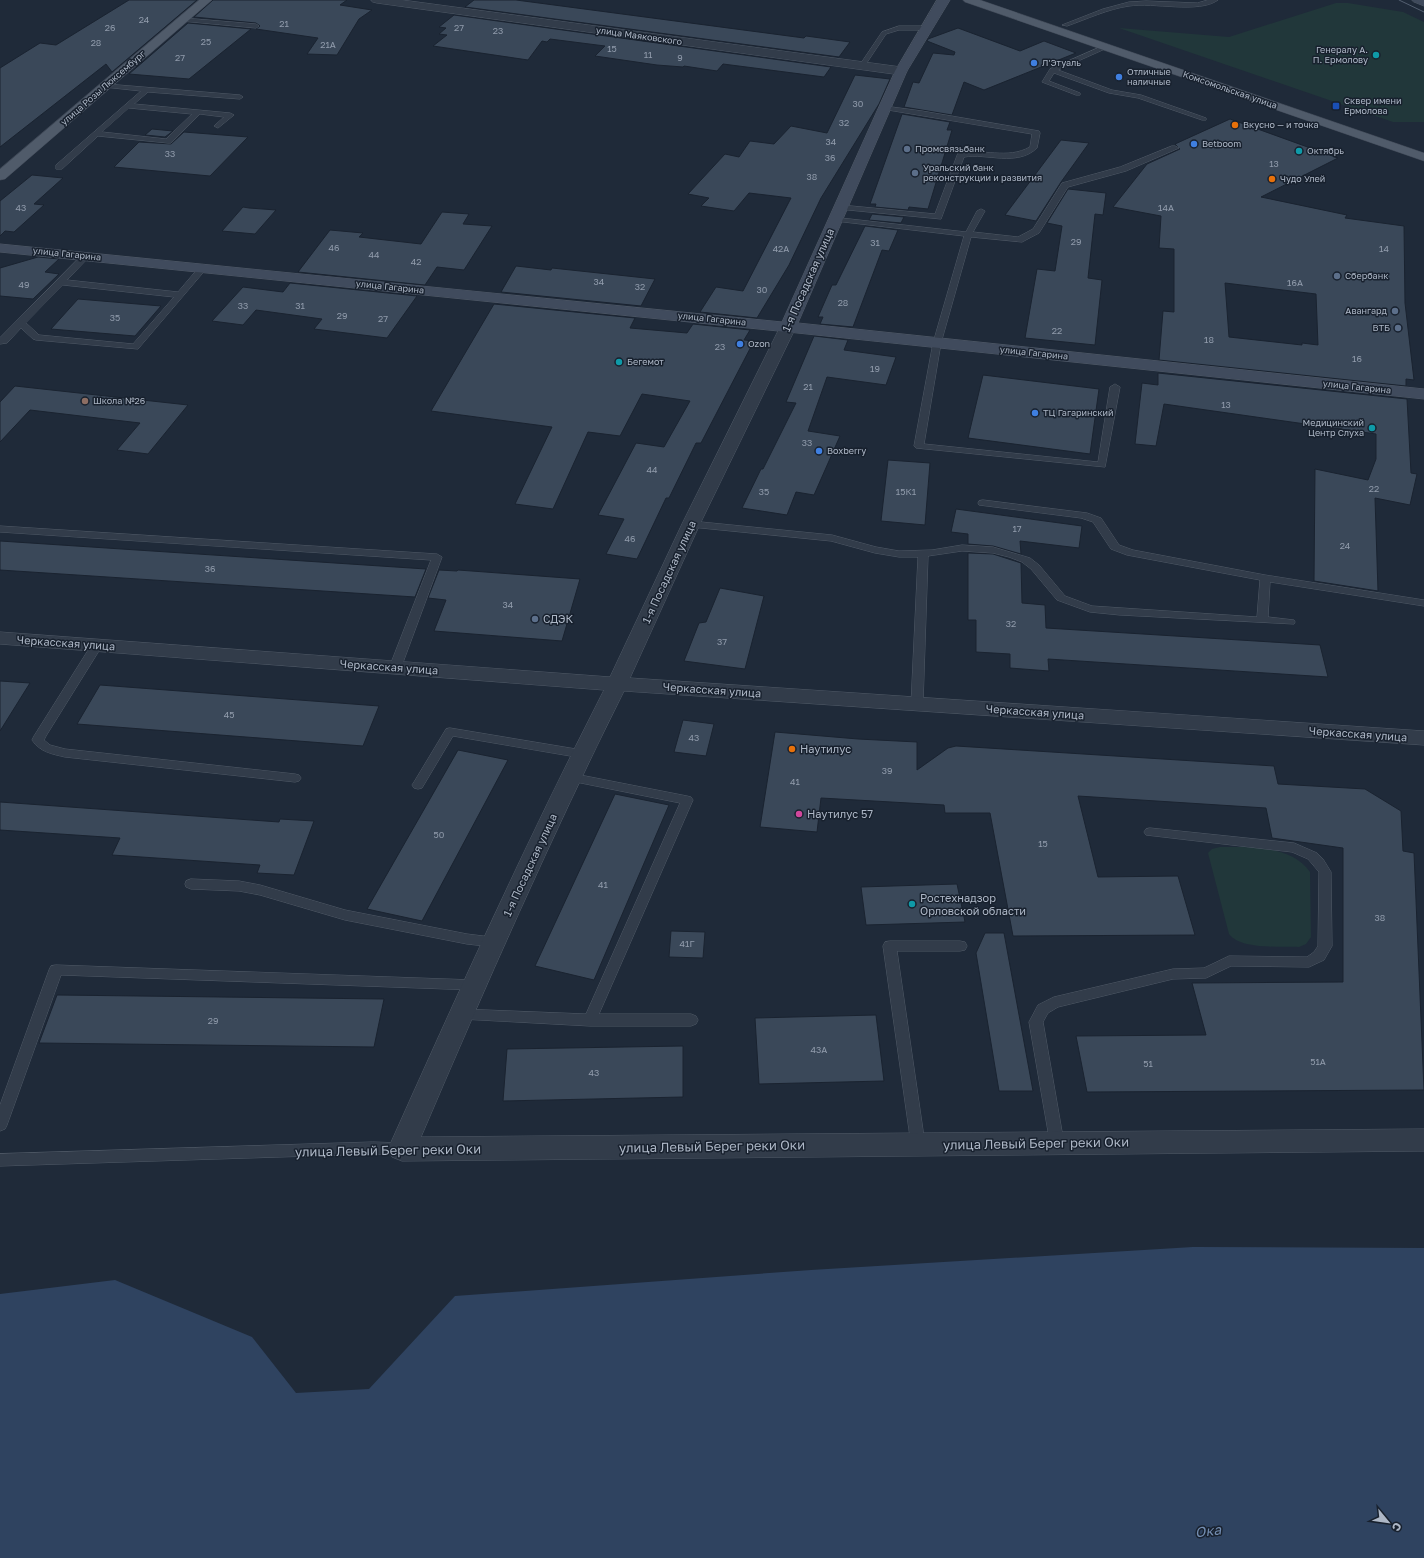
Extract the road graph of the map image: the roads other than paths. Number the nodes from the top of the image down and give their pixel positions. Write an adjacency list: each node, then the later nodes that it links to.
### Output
1 (206, 0): 9 (main road, улица Розы Люксембург)
2 (377, 0): 14 (street, улица Маяковского)
3 (944, 0): 12 (street, 1-я Посадская улица)
4 (969, 0): 13 (main road, Комсомольская улица)
5 (993, 0): 10 (main road, Комсомольская улица)
6 (1215, 0): 10 (lane)
7 (1418, 0): 8 (street)
8 (1424, 3)
9 (183, 20): 11 (lane); 17 (main road, улица Розы Люксембург)
10 (1065, 25): 27 (main road, Комсомольская улица)
11 (256, 26)
12 (925, 28): 14 (lane); 16 (street, 1-я Посадская улица)
13 (1105, 47): 15 (lane); 29 (main road, Комсомольская улица)
14 (862, 66): 16 (street, улица Маяковского)
15 (1052, 70): 19 (lane); 24 (lane)
16 (901, 71): 22 (street, 1-я Посадская улица)
17 (106, 86): 18 (lane); 31 (main road, улица Розы Люксембург)
18 (147, 89): 20 (lane); 21 (lane)
19 (1078, 94)
20 (240, 97)
21 (128, 106): 23 (lane); 26 (lane)
22 (884, 108): 33 (street, 1-я Посадская улица); 33 (lane)
23 (198, 112): 25 (lane); 26 (lane)
24 (1204, 119)
25 (218, 126)
26 (96, 134): 30 (lane)
27 (1424, 147)
28 (1175, 148): 34 (lane)
29 (1424, 157)
30 (59, 167)
31 (0, 176)
32 (981, 211): 34 (lane)
33 (838, 213): 34 (lane); 41 (street, 1-я Посадская улица)
34 (968, 235): 43 (lane)
35 (0, 248): 36 (street, улица Гагарина)
36 (86, 256): 37 (street, улица Гагарина); 38 (lane)
37 (203, 268): 39 (lane); 41 (street, улица Гагарина)
38 (61, 282): 39 (lane); 40 (lane)
39 (179, 295): 40 (lane)
40 (21, 323): 42 (lane)
41 (788, 327): 43 (street, улица Гагарина); 47 (street, 1-я Посадская улица)
42 (0, 341)
43 (937, 342): 44 (lane); 45 (street, улица Гагарина)
44 (1115, 388)
45 (1424, 394)
46 (983, 503): 50 (lane)
47 (691, 524): 49 (lane); 57 (street, 1-я Посадская улица)
48 (0, 529): 56 (lane)
49 (923, 554): 52 (lane); 58 (lane)
50 (1265, 578): 51 (lane); 52 (lane)
51 (1424, 603)
52 (1262, 620): 53 (lane)
53 (1290, 622)
54 (0, 638): 55 (street, Черкасская улица)
55 (96, 646): 56 (street, Черкасская улица); 62 (lane)
56 (395, 668): 57 (street, Черкасская улица)
57 (617, 684): 58 (street, Черкасская улица); 60 (street, 1-я Посадская улица)
58 (917, 704): 59 (street, Черкасская улица)
59 (1424, 738)
60 (582, 754): 61 (street, 1-я Посадская улица); 63 (lane)
61 (570, 777): 66 (street, 1-я Посадская улица); 70 (lane)
62 (295, 778)
63 (418, 785)
64 (1150, 832): 74 (lane)
65 (190, 884): 66 (lane)
66 (494, 942): 68 (street, 1-я Посадская улица)
67 (960, 946): 75 (lane)
68 (474, 985): 69 (street, 1-я Посадская улица); 72 (lane)
69 (461, 1014): 70 (lane); 76 (street, 1-я Посадская улица)
70 (590, 1020): 71 (lane)
71 (691, 1020)
72 (0, 1125)
73 (1424, 1140): 74 (street, улица Левый Берег реки Оки)
74 (1057, 1143): 75 (street, улица Левый Берег реки Оки)
75 (918, 1144): 76 (street, улица Левый Берег реки Оки)
76 (402, 1149): 77 (lane, улица Левый Берег реки Оки)
77 (0, 1160)

